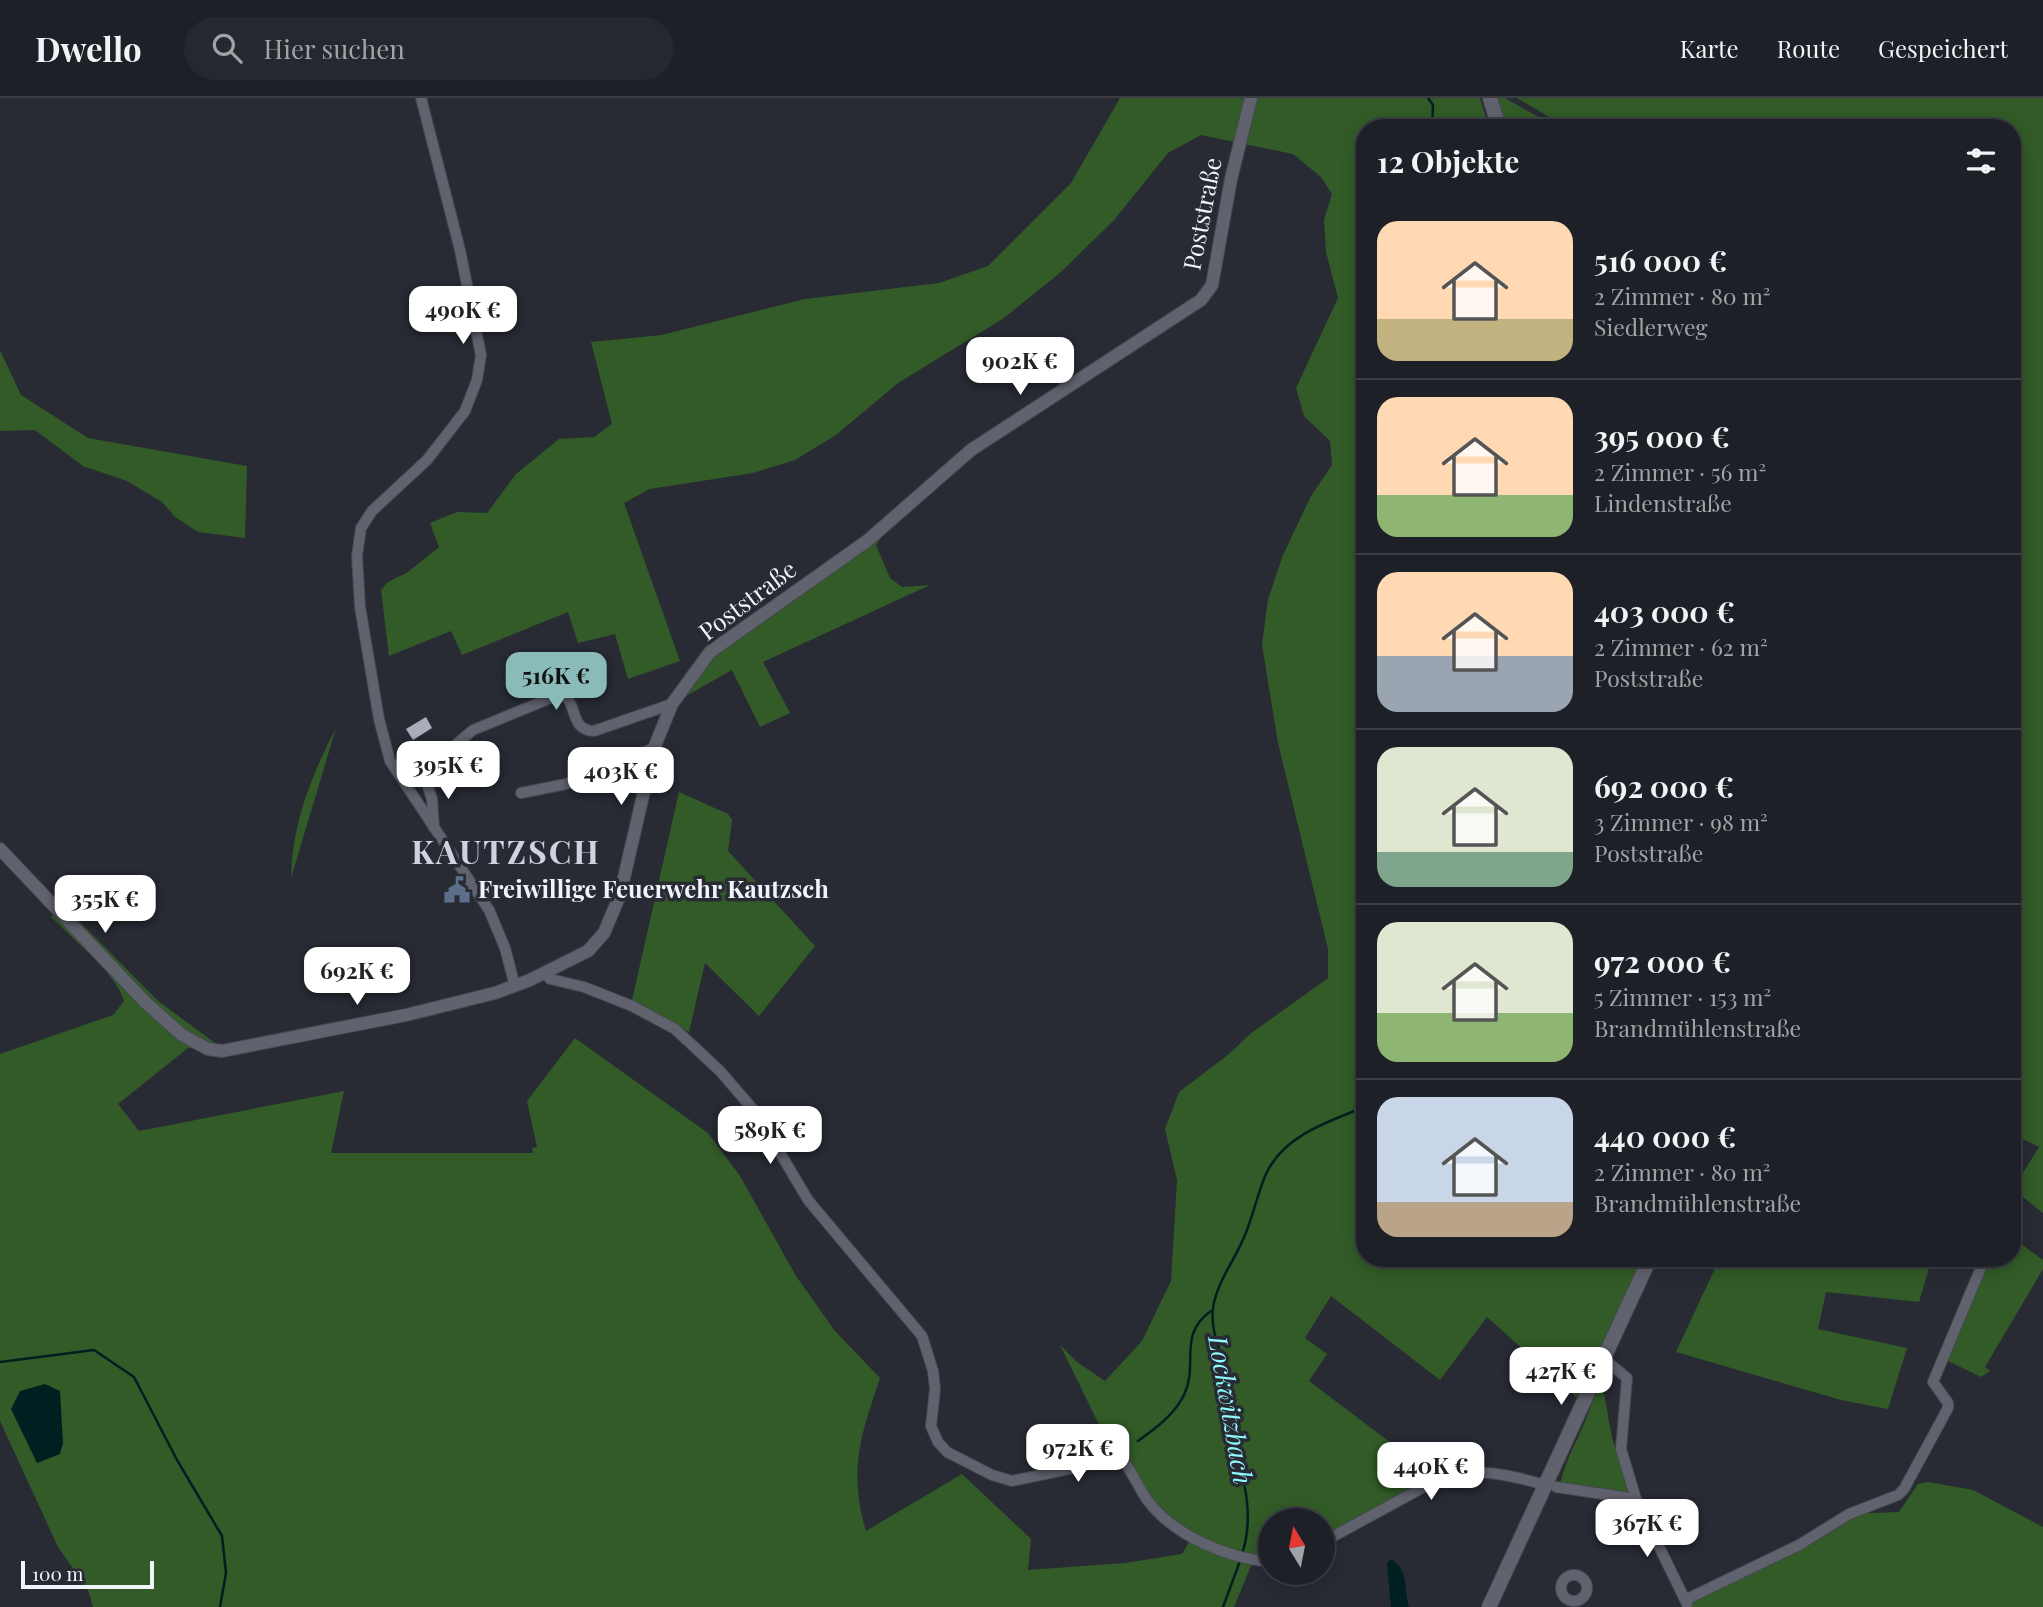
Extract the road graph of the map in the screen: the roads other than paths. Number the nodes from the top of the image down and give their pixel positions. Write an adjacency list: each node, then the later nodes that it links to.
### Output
1 (421, 98): 8 (street)
2 (1251, 98): 5 (street, Poststraße)
3 (1490, 98): 4 (main road)
4 (1496, 119)
5 (672, 704): 6 (street, Poststraße); 8 (street)
6 (654, 748): 7 (street); 10 (street, Poststraße)
7 (521, 793)
8 (435, 831): 11 (street)
9 (0, 849): 11 (street, Poststraße)
10 (545, 972): 11 (street, Poststraße); 18 (street)
11 (515, 986)
12 (1646, 1267): 14 (main road)
13 (1981, 1267): 19 (street)
14 (1604, 1359): 15 (main road); 16 (street)
15 (1550, 1486): 16 (street); 17 (street); 20 (main road)
16 (1636, 1499): 19 (street)
17 (1335, 1536)
18 (1258, 1561)
19 (1686, 1604)
20 (1489, 1607)

